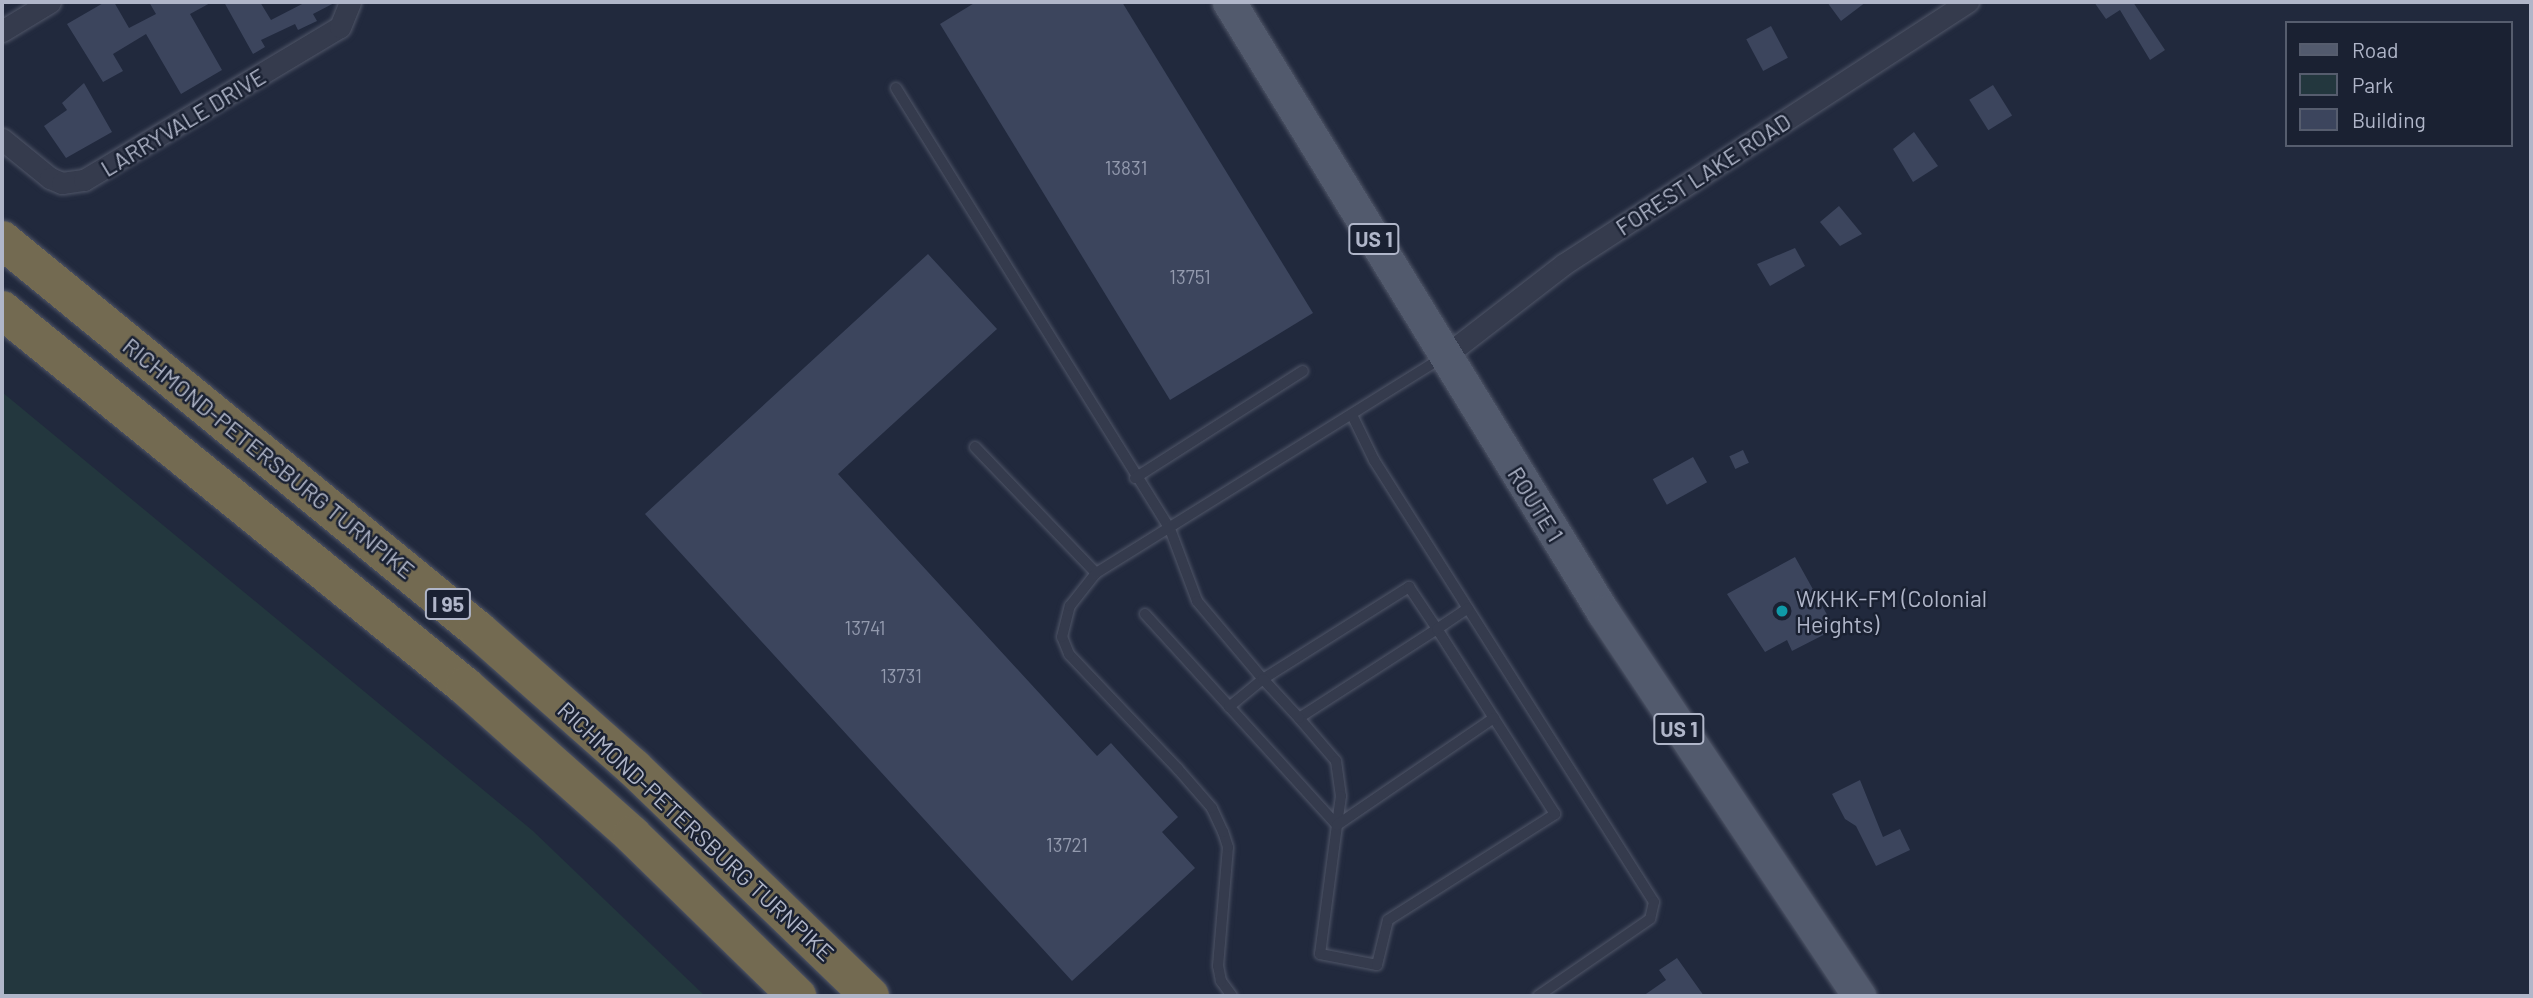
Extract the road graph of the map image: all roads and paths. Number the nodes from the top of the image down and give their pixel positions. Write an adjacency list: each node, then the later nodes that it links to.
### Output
1 (50, 2): 5 (street)
2 (350, 2): 7 (street, LARRYVALE DRIVE)
3 (1230, 2): 10 (main road, ROUTE 1 / US 1)
4 (1968, 2): 10 (street, FOREST LAKE ROAD)
5 (2, 31)
6 (896, 88): 14 (lane)
7 (2, 139)
8 (2, 240): 26 (highway, RICHMOND-PETERSBURG TURNPIKE / I 95)
9 (2, 310): 25 (highway, RICHMOND-PETERSBURG TURNPIKE / I 95)
10 (1445, 356): 12 (lane); 29 (main road, ROUTE 1 / US 1)
11 (1303, 371): 14 (lane)
12 (1353, 417): 15 (lane); 17 (lane)
13 (975, 447): 16 (lane)
14 (1135, 478): 15 (lane)
15 (1170, 529): 16 (lane); 20 (lane)
16 (1096, 573): 27 (lane)
17 (1468, 608): 19 (lane); 28 (lane)
18 (1145, 614): 21 (lane)
19 (1437, 629): 20 (lane); 22 (lane); 23 (lane)
20 (1263, 679): 21 (lane); 22 (lane)
21 (1229, 707): 24 (lane)
22 (1299, 718): 24 (lane)
23 (1494, 718): 24 (lane); 24 (lane)
24 (1337, 825)
25 (797, 996)
26 (870, 996)
27 (1232, 996)
28 (1538, 996)
29 (1859, 996)

